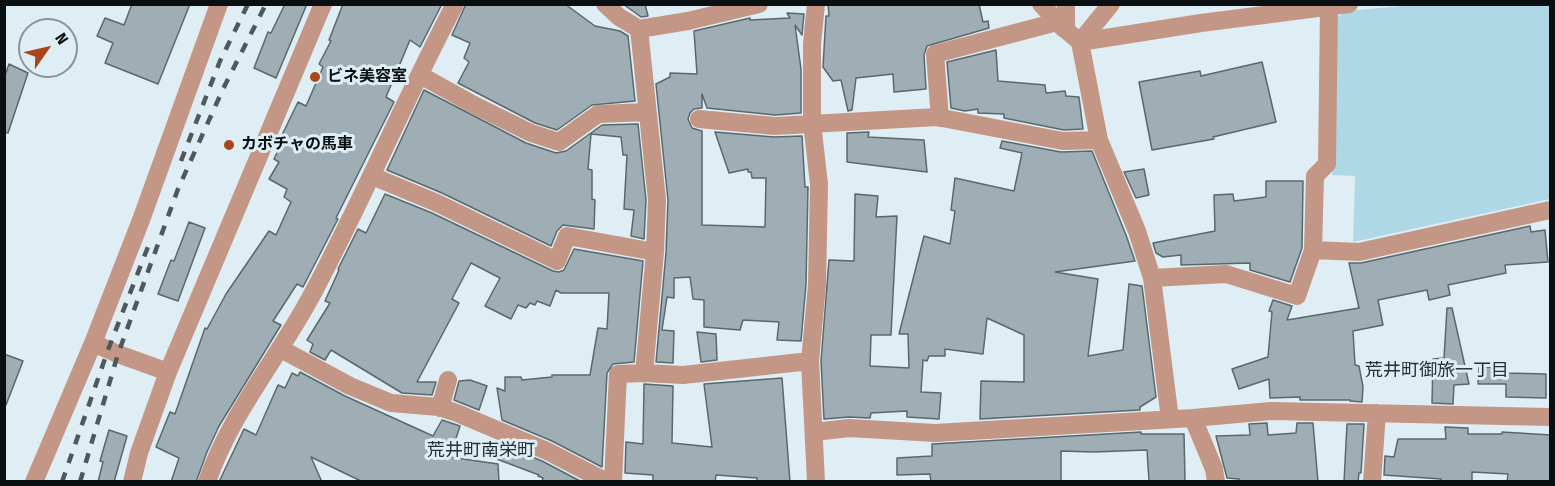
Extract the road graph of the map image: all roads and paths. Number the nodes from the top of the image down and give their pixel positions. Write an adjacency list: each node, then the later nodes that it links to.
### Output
1 (219, 4): 27 (street)
2 (323, 4): 30 (street)
3 (455, 4): 16 (street)
4 (605, 4): 14 (street)
5 (759, 4): 12 (street)
6 (816, 4): 20 (street)
7 (1041, 4): 13 (street)
8 (1066, 4): 13 (street)
9 (1112, 4): 15 (street)
10 (1349, 4): 11 (street)
11 (1329, 7): 15 (street); 24 (street)
12 (687, 13): 14 (street)
13 (1062, 26): 15 (street); 18 (street)
14 (639, 29): 17 (street)
15 (1080, 42): 21 (street)
16 (420, 75): 17 (street); 22 (street)
17 (646, 112): 25 (street)
18 (940, 118): 20 (street); 21 (street)
19 (699, 119): 20 (street)
20 (812, 123): 29 (street)
21 (1099, 140): 26 (street)
22 (372, 176): 25 (street); 28 (street)
23 (1551, 210): 24 (street)
24 (1313, 250): 26 (street)
25 (655, 252): 31 (street)
26 (1152, 278): 37 (street)
27 (93, 343): 30 (street); 39 (street)
28 (281, 349): 33 (street); 41 (street)
29 (810, 361): 31 (street); 38 (street)
30 (168, 372): 40 (street)
31 (644, 373): 43 (street)
32 (448, 380): 33 (street)
33 (440, 408): 42 (street)
34 (1377, 413): 35 (street); 36 (street); 46 (street)
35 (1551, 417)
36 (1193, 418): 37 (street); 45 (street)
37 (1170, 419): 38 (street)
38 (814, 432): 44 (street)
39 (34, 482)
40 (132, 482)
41 (207, 482)
42 (607, 482)
43 (613, 482)
44 (816, 482)
45 (1216, 482)
46 (1372, 482)

